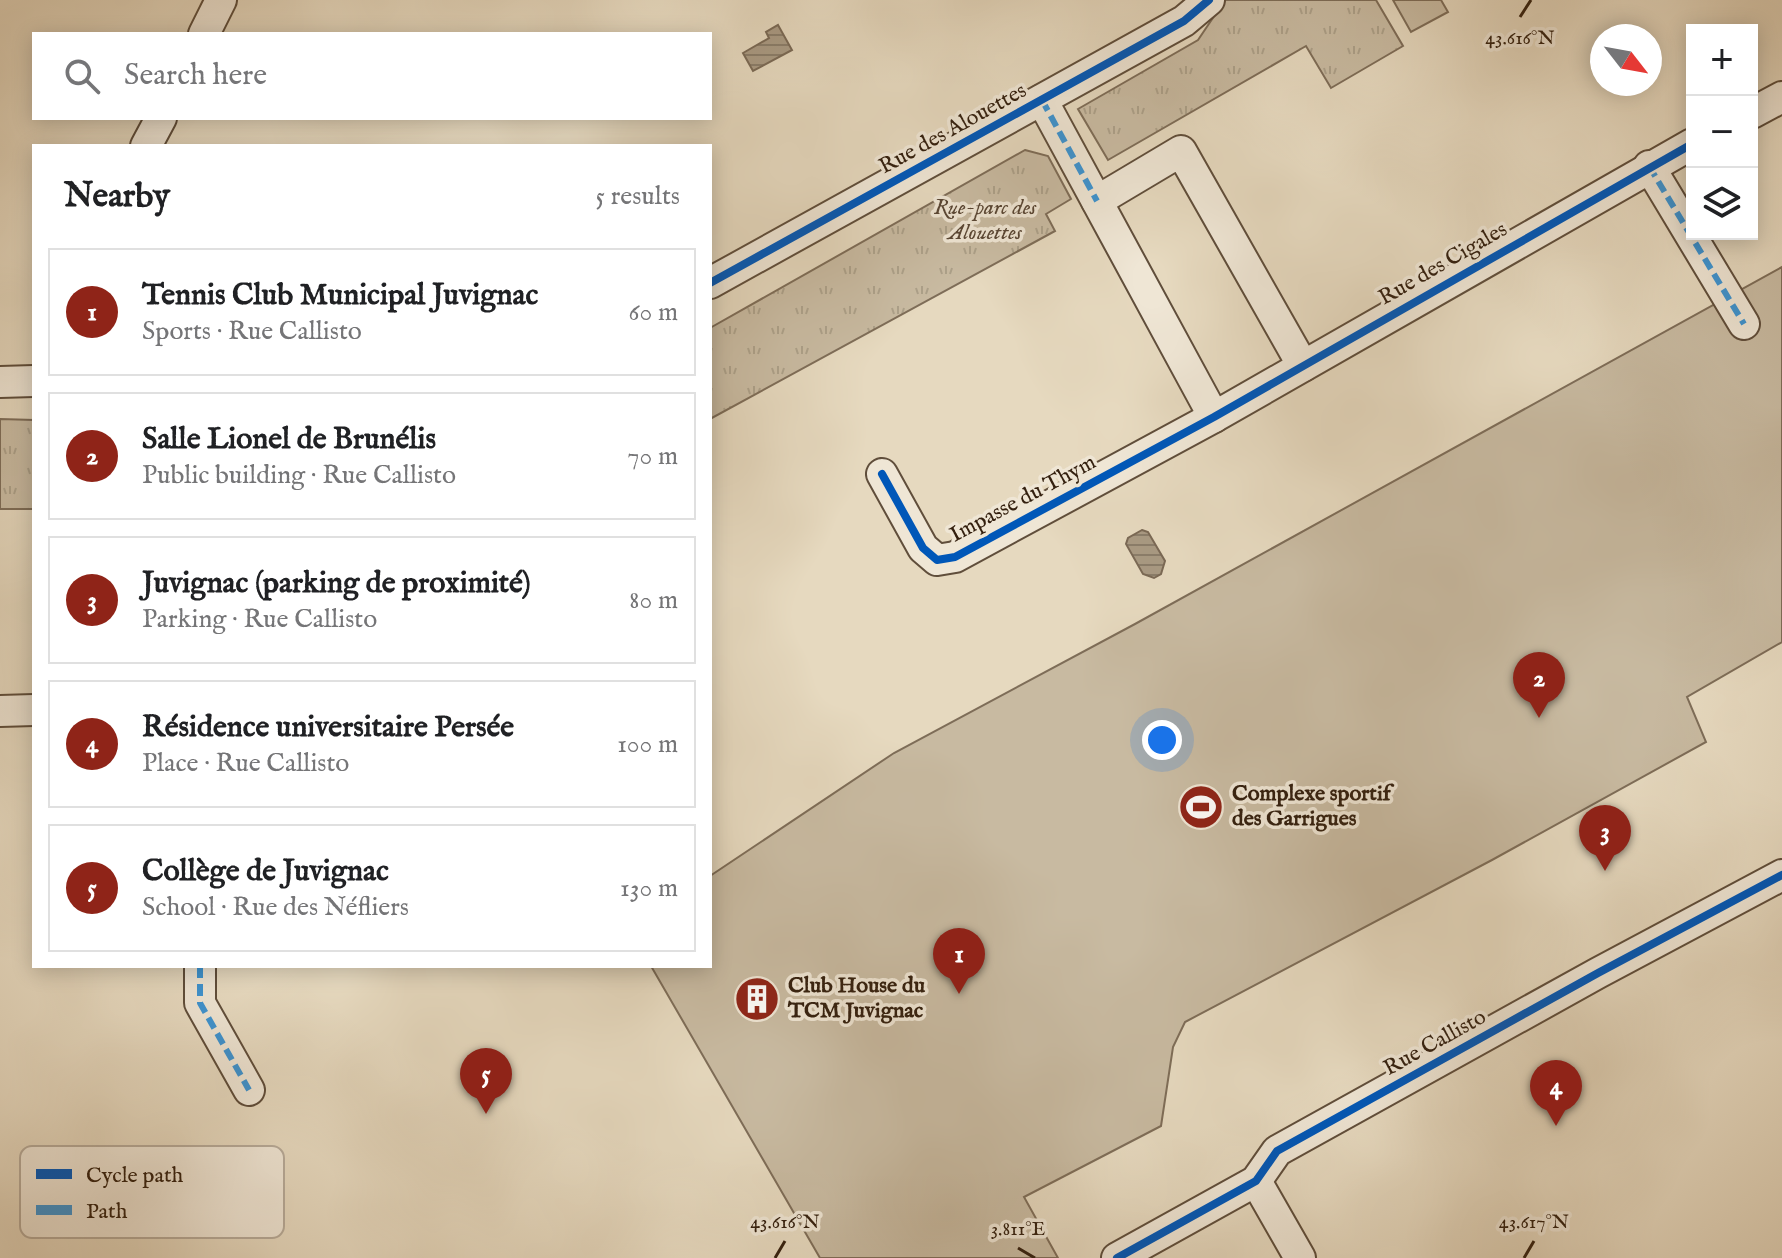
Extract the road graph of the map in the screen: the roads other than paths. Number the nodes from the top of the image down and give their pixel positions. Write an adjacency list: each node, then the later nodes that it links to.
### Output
1 (221, 0): 3 (street)
2 (1209, 0): 5 (street, Rue des Alouettes)
3 (205, 32)
4 (1782, 97): 6 (street)
5 (1042, 100): 11 (street); 12 (street, Rue des Alouettes)
6 (1758, 110)
7 (160, 120): 8 (street)
8 (147, 144)
9 (1686, 147): 10 (street, Rue des Cigales)
10 (1649, 166): 13 (street); 14 (street, Rue des Cigales)
11 (1097, 201): 14 (street); 17 (street)
12 (712, 282)
13 (1744, 324)
14 (1303, 366): 17 (street, Rue des Cigales)
15 (32, 381): 16 (street)
16 (0, 382)
17 (1214, 417): 18 (street, Impasse du Thym)
18 (882, 474)
19 (32, 710): 20 (street)
20 (0, 711)
21 (1782, 875): 24 (street, Rue Callisto)
22 (200, 968): 23 (street)
23 (249, 1090)
24 (1256, 1181): 25 (street, Rue Callisto); 26 (street)
25 (1117, 1258)
26 (1300, 1258)

